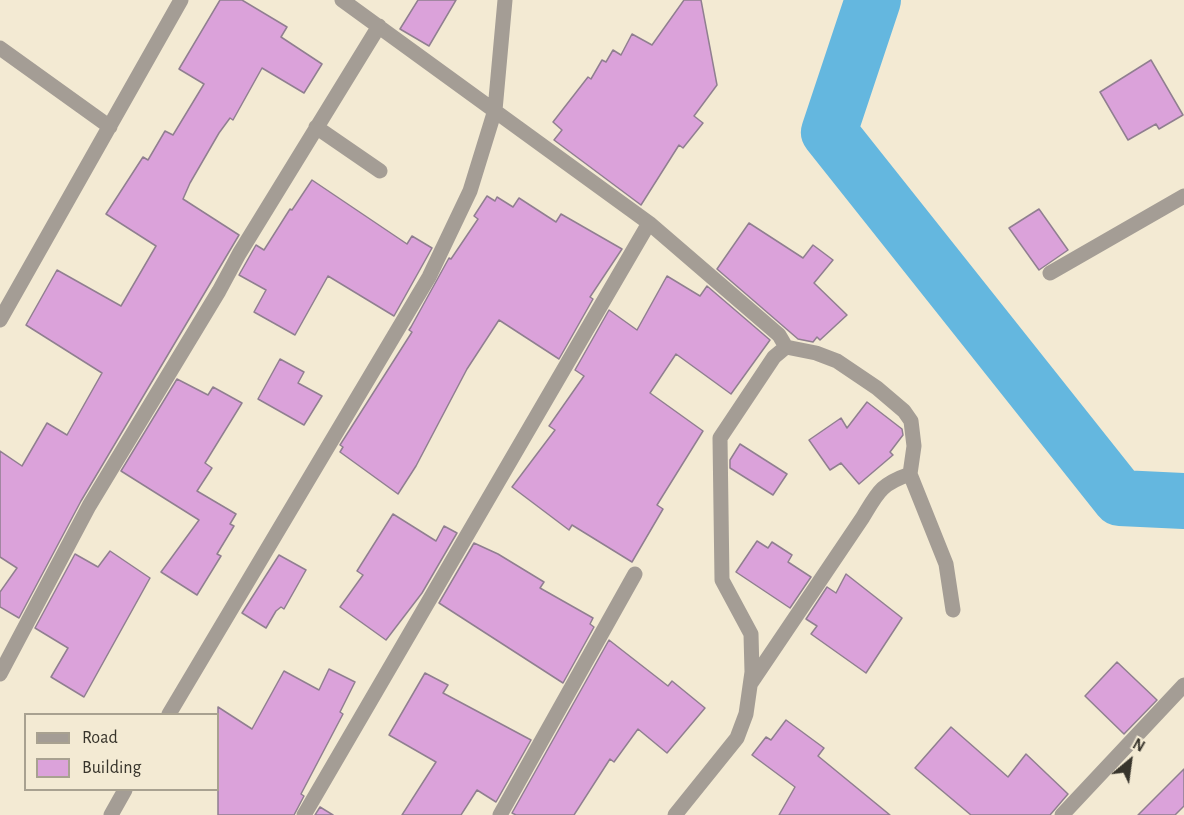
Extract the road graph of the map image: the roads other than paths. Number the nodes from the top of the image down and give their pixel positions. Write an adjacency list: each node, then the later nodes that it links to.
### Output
1 (181, 0): 7 (street)
2 (342, 0): 4 (street)
3 (505, 0): 6 (street)
4 (379, 26): 6 (street); 8 (street)
5 (0, 48): 7 (street)
6 (495, 110): 11 (street); 21 (street)
7 (110, 127): 13 (street)
8 (316, 127): 9 (street); 18 (street)
9 (380, 171)
10 (1184, 196): 12 (street)
11 (650, 223): 14 (street); 24 (street)
12 (1050, 273)
13 (0, 320)
14 (786, 347): 15 (street); 19 (street)
15 (910, 474): 17 (street); 19 (street)
16 (635, 574): 25 (street)
17 (953, 610)
18 (0, 674)
19 (751, 683): 26 (street)
20 (1184, 685): 27 (street)
21 (170, 713)
22 (124, 791): 23 (street)
23 (111, 815)
24 (304, 815)
25 (500, 815)
26 (675, 815)
27 (1062, 815)

